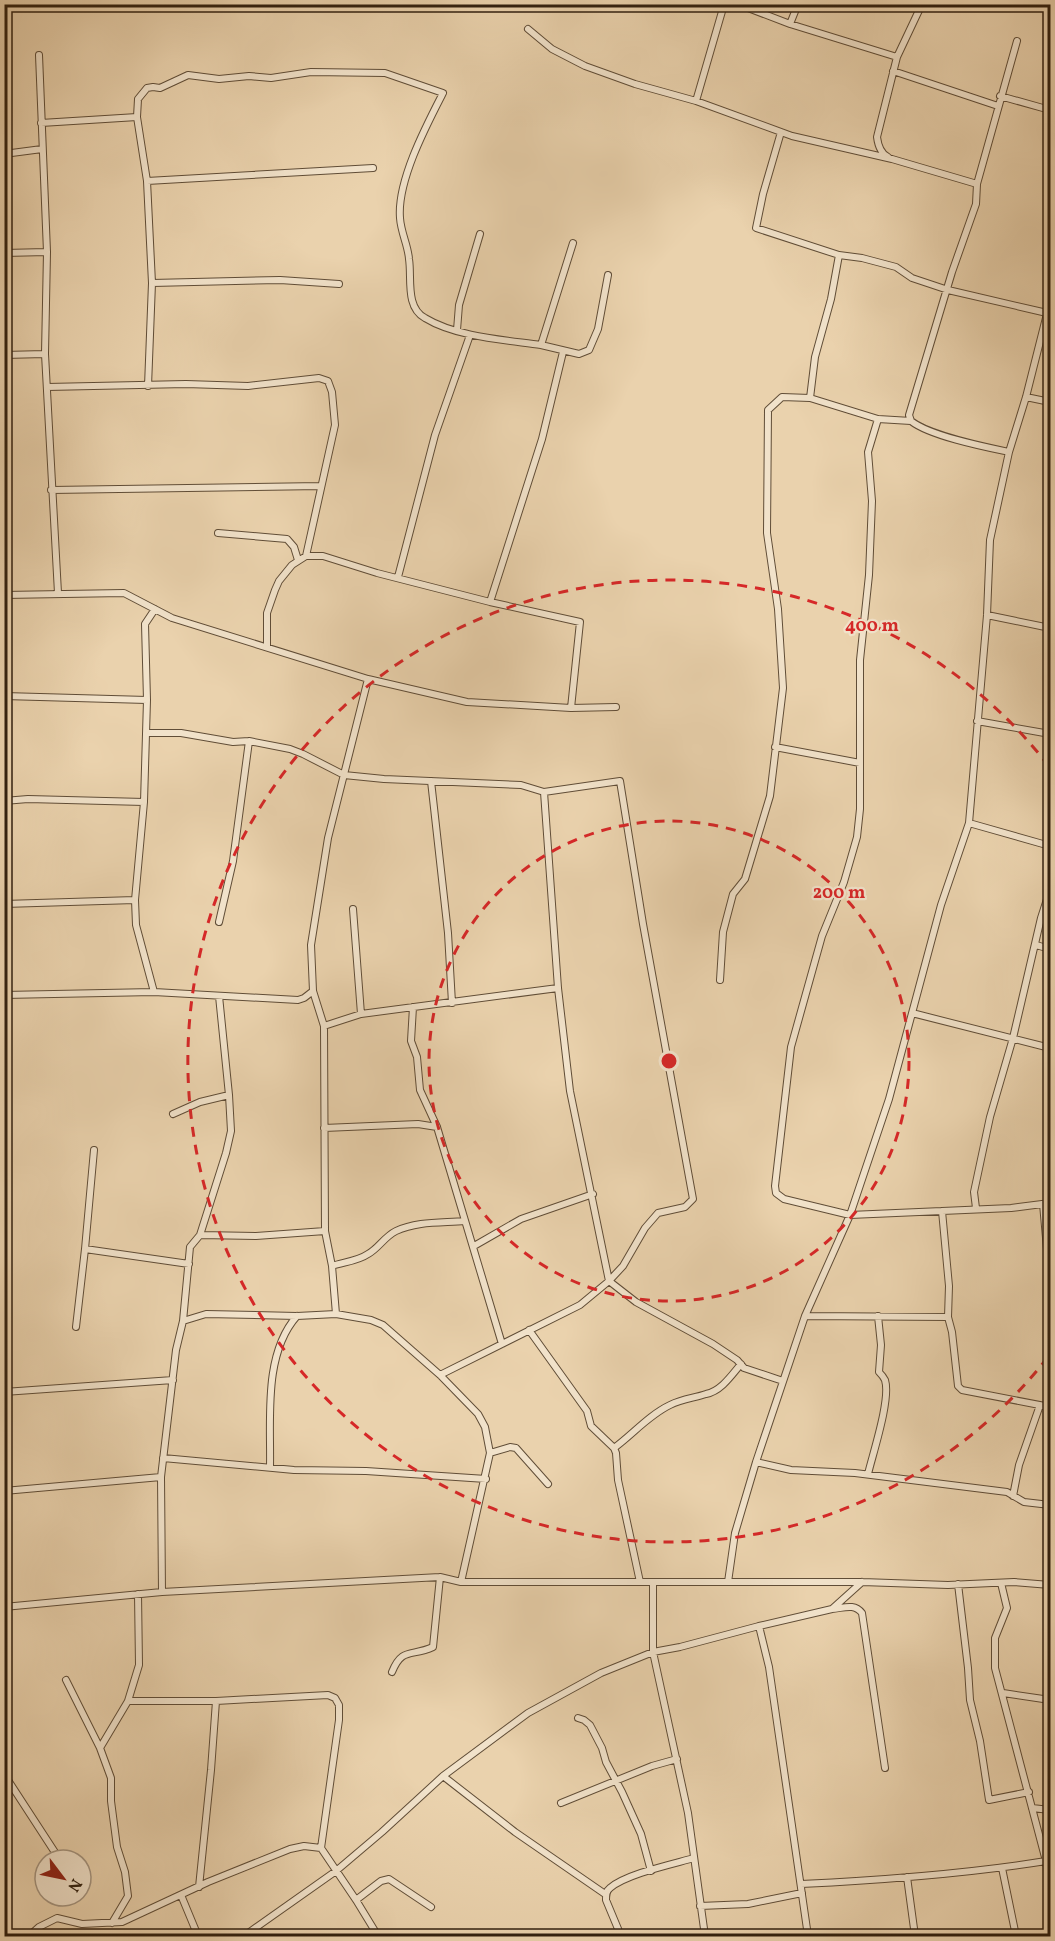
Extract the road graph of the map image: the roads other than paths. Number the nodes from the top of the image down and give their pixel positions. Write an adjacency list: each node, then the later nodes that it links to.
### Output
1 (712, 4): 4 (street)
2 (798, 4): 5 (street)
3 (922, 4): 9 (street)
4 (723, 8): 5 (street); 12 (street)
5 (790, 24): 9 (street)
6 (528, 29): 12 (street)
7 (1017, 40): 11 (street)
8 (39, 56): 16 (street)
9 (897, 57): 10 (street)
10 (893, 71): 13 (street); 20 (street)
11 (1000, 96): 13 (street); 14 (street)
12 (696, 101): 17 (street)
13 (998, 106): 23 (street)
14 (1050, 110)
15 (137, 117): 16 (street); 22 (street); 35 (street)
16 (41, 123): 18 (street)
17 (781, 132): 20 (street); 28 (street)
18 (42, 149): 19 (street); 26 (street)
19 (4, 154)
20 (892, 159): 23 (street)
21 (373, 168): 22 (street)
22 (147, 181): 30 (street)
23 (977, 184): 32 (street)
24 (480, 234): 35 (street)
25 (573, 243): 37 (street)
26 (47, 252): 27 (street); 39 (street)
27 (4, 253)
28 (839, 255): 32 (street); 44 (street)
29 (608, 275): 38 (street)
30 (152, 283): 31 (street); 41 (street)
31 (339, 284)
32 (948, 290): 34 (street); 47 (street)
33 (1050, 302): 34 (street)
34 (1047, 312): 43 (street)
35 (457, 330): 36 (street)
36 (470, 335): 37 (street); 54 (street)
37 (541, 345): 38 (street)
38 (563, 352): 57 (street)
39 (45, 354): 40 (street); 42 (street)
40 (4, 355)
41 (148, 386): 42 (street); 49 (street)
42 (47, 387): 50 (street)
43 (1026, 397): 45 (street); 48 (street)
44 (810, 398): 46 (street); 71 (street)
45 (1050, 402)
46 (878, 420): 47 (street); 72 (street)
47 (911, 421): 48 (street)
48 (1009, 452): 59 (street)
49 (321, 486): 50 (street); 52 (street)
50 (51, 490): 55 (street)
51 (218, 533): 53 (street)
52 (306, 555): 53 (street); 54 (street)
53 (298, 561): 61 (street)
54 (398, 578): 57 (street)
55 (58, 593): 56 (street); 58 (street)
56 (4, 595)
57 (490, 602): 66 (street)
58 (155, 609): 61 (street); 64 (street)
59 (987, 615): 60 (street); 67 (street)
60 (1050, 628)
61 (267, 647): 62 (street)
62 (368, 678): 66 (street); 73 (street)
63 (4, 696): 64 (street)
64 (147, 700): 68 (street)
65 (616, 707): 66 (street)
66 (571, 708)
67 (977, 721): 69 (street); 78 (street)
68 (146, 733): 70 (street); 77 (street)
69 (1050, 734)
70 (249, 741): 73 (street); 84 (street)
71 (775, 747): 72 (street); 87 (street)
72 (860, 763): 110 (street)
73 (344, 775): 74 (street); 90 (street)
74 (431, 780): 75 (street); 93 (street)
75 (544, 792): 88 (street); 118 (street)
76 (4, 801): 77 (street)
77 (144, 802): 81 (street)
78 (969, 823): 79 (street); 95 (street)
79 (1050, 846)
80 (1050, 890): 85 (street)
81 (135, 900): 82 (street); 89 (street)
82 (4, 904)
83 (353, 909): 96 (street)
84 (219, 922)
85 (1036, 945): 86 (street); 98 (street)
86 (1050, 949)
87 (720, 980)
88 (558, 988): 93 (street); 105 (street)
89 (154, 992): 91 (street); 92 (street)
90 (314, 994): 92 (street); 97 (street)
91 (4, 995)
92 (219, 996): 100 (street)
93 (452, 1003): 94 (street)
94 (413, 1006): 96 (street); 102 (street)
95 (912, 1013): 98 (street); 110 (street)
96 (361, 1014): 97 (street)
97 (324, 1026): 103 (street)
98 (1013, 1038): 99 (street); 108 (street)
99 (1050, 1048)
100 (229, 1095): 101 (street); 113 (street)
101 (173, 1114)
102 (437, 1126): 103 (street); 111 (street)
103 (324, 1128): 112 (street)
104 (94, 1150): 115 (street)
105 (593, 1194): 114 (street); 118 (street)
106 (1050, 1203): 107 (street)
107 (1043, 1204): 108 (street); 119 (street)
108 (976, 1208): 109 (street)
109 (942, 1211): 110 (street); 124 (street)
110 (850, 1215): 122 (street)
111 (465, 1221): 114 (street); 117 (street)
112 (325, 1231): 113 (street); 117 (street)
113 (200, 1235): 116 (street)
114 (474, 1246): 128 (street)
115 (85, 1249): 116 (street); 126 (street)
116 (189, 1264): 125 (street)
117 (332, 1266): 120 (street)
118 (609, 1281): 127 (street); 129 (street)
119 (1050, 1283)
120 (336, 1314): 121 (street); 130 (street)
121 (297, 1316): 125 (street); 140 (street)
122 (805, 1316): 123 (street); 132 (street)
123 (878, 1316): 124 (street); 141 (street)
124 (948, 1317): 134 (street)
125 (183, 1321): 131 (street)
126 (76, 1327)
127 (529, 1330): 128 (street); 136 (street)
128 (502, 1344): 130 (street)
129 (741, 1364): 132 (street); 136 (street)
130 (440, 1375): 137 (street)
131 (173, 1380): 133 (street); 138 (street)
132 (783, 1381): 139 (street)
133 (4, 1392)
134 (1040, 1405): 135 (street); 146 (street)
135 (1050, 1407)
136 (614, 1448): 150 (street)
137 (490, 1453): 143 (street); 144 (street)
138 (164, 1458): 140 (street); 142 (street)
139 (756, 1462): 141 (street); 152 (street)
140 (270, 1467): 143 (street)
141 (868, 1474): 146 (street)
142 (161, 1477): 145 (street); 157 (street)
143 (486, 1479): 149 (street)
144 (548, 1484)
145 (4, 1491)
146 (1013, 1496): 147 (street)
147 (1050, 1505)
148 (440, 1577): 149 (street); 157 (street); 163 (street)
149 (461, 1582): 150 (street)
150 (640, 1582): 151 (street)
151 (652, 1582): 152 (street); 162 (street)
152 (728, 1582): 153 (street)
153 (862, 1582): 155 (street); 160 (street)
154 (1001, 1582): 155 (street); 156 (street); 165 (street)
155 (958, 1584): 176 (street)
156 (1050, 1586)
157 (162, 1592): 158 (street)
158 (138, 1594): 159 (street); 167 (street)
159 (4, 1607)
160 (832, 1609): 161 (street); 172 (street)
161 (759, 1626): 162 (street); 188 (street)
162 (653, 1652): 171 (street); 174 (street)
163 (392, 1672)
164 (66, 1680): 170 (street)
165 (1003, 1693): 166 (street); 176 (street)
166 (1050, 1700)
167 (128, 1701): 168 (street); 170 (street)
168 (216, 1701): 181 (street); 190 (street)
169 (578, 1718): 175 (street)
170 (100, 1748): 197 (street)
171 (677, 1759): 175 (street); 182 (street)
172 (885, 1768)
173 (4, 1774): 180 (street)
174 (442, 1776): 185 (street); 192 (street)
175 (616, 1781): 177 (street); 186 (street)
176 (1029, 1792): 178 (street)
177 (561, 1803)
178 (1032, 1808): 179 (street); 183 (street)
179 (1050, 1810)
180 (52, 1848)
181 (321, 1848): 185 (street); 190 (street)
182 (694, 1858): 186 (street); 195 (street)
183 (1046, 1861): 184 (street); 189 (street)
184 (1002, 1868): 187 (street); 206 (street)
185 (336, 1871): 194 (street); 200 (street)
186 (651, 1871): 192 (street)
187 (907, 1877): 188 (street); 205 (street)
188 (801, 1884): 191 (street)
189 (1050, 1886)
190 (199, 1887): 193 (street)
191 (802, 1893): 195 (street); 204 (street)
192 (606, 1894): 202 (street)
193 (181, 1895): 197 (street); 199 (street)
194 (356, 1900): 196 (street); 201 (street)
195 (700, 1906): 203 (street)
196 (431, 1907)
197 (112, 1923): 198 (street)
198 (29, 1936)
199 (198, 1936)
200 (244, 1936)
201 (378, 1936)
202 (621, 1936)
203 (705, 1936)
204 (808, 1936)
205 (915, 1936)
206 (1016, 1936)

